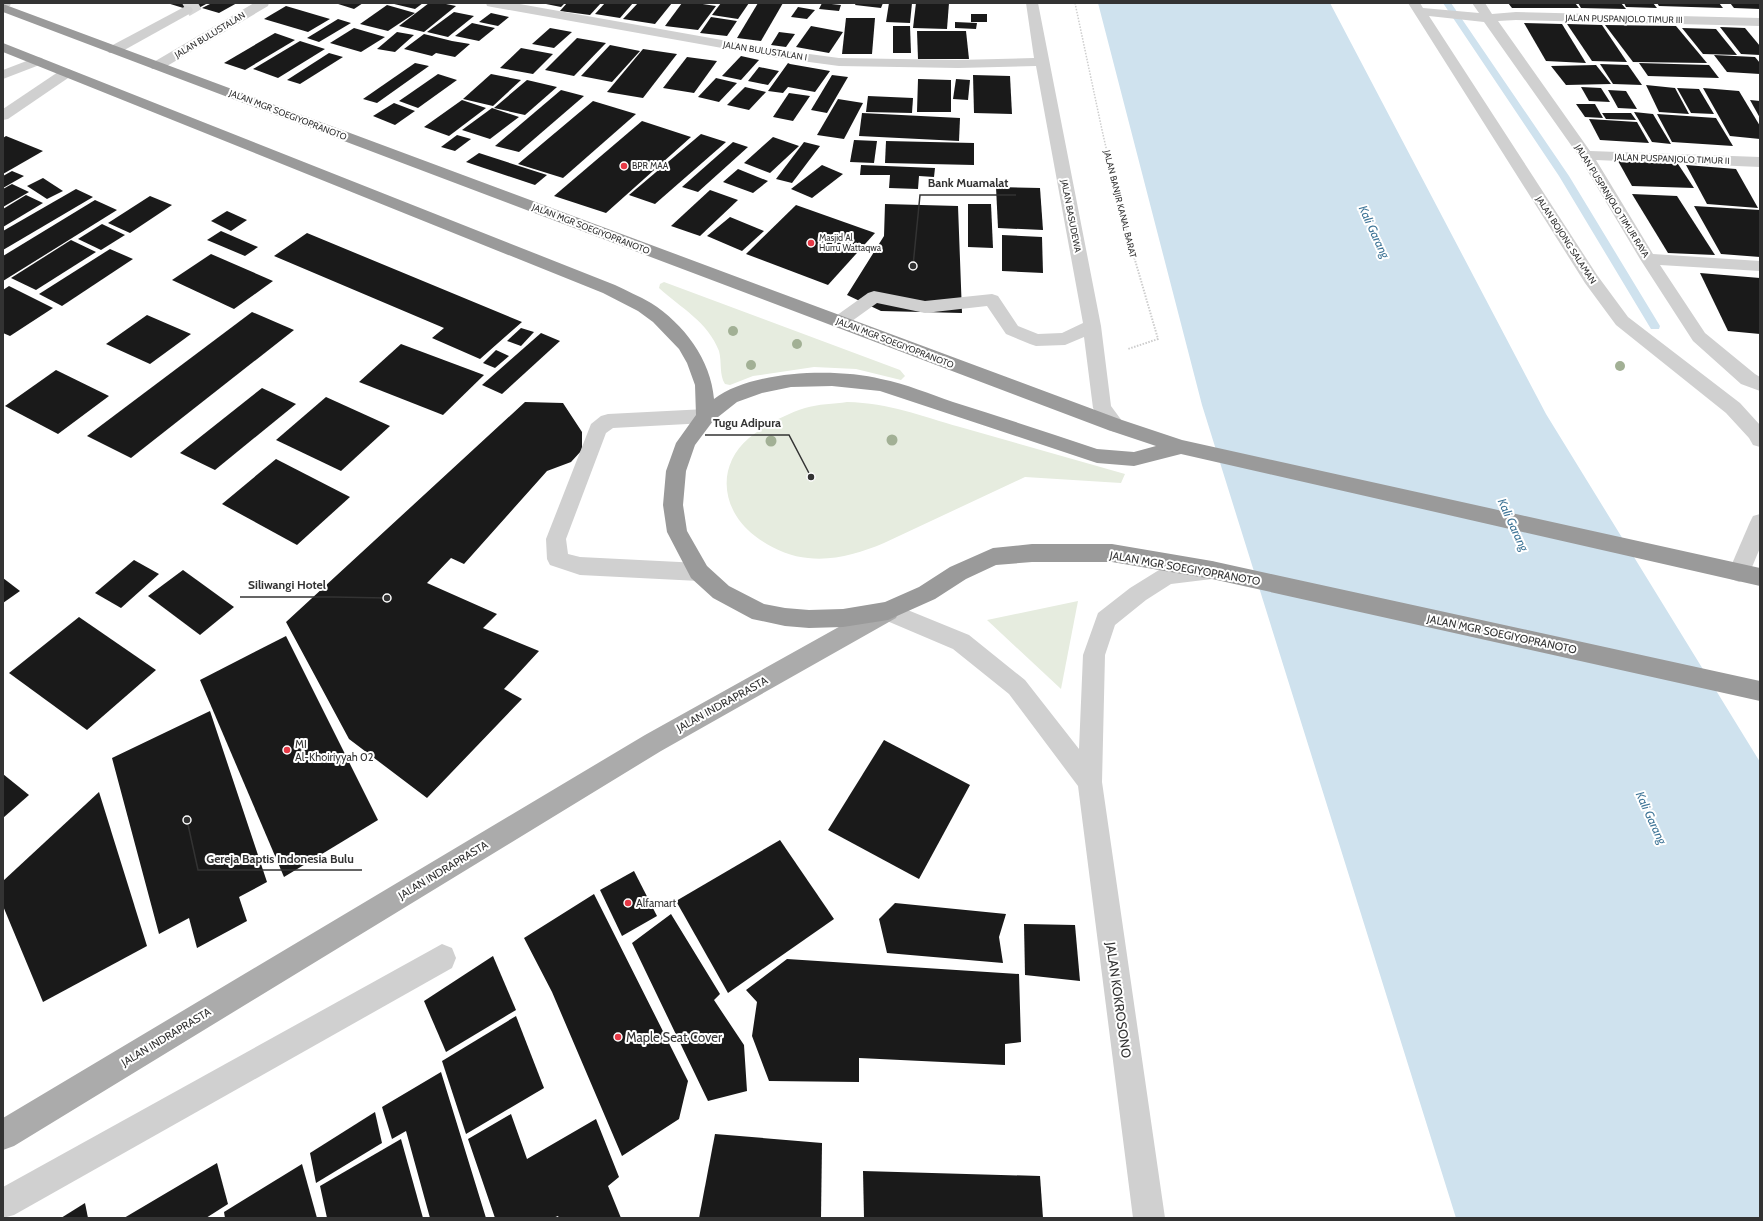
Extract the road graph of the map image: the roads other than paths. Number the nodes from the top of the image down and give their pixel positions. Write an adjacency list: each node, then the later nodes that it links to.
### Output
1 (263, 3): 13 (street, JALAN BULUSTALAN)
2 (492, 3): 12 (street, JALAN BULUSTALAN I)
3 (1032, 3): 12 (street, JALAN BASUDEWA)
4 (3, 8): 10 (highway, JALAN MGR SOEGIYOPRANOTO)
5 (1419, 9): 7 (street, JALAN PUSPANJOLO TIMUR III); 26 (street, JALAN BOJONG SALAMAN)
6 (186, 10): 10 (street)
7 (1482, 12): 8 (street, JALAN PUSPANJOLO TIMUR III); 17 (street, JALAN PUSPANJOLO TIMUR RAYA)
8 (1760, 22)
9 (3, 47): 11 (highway)
10 (114, 50): 13 (highway, JALAN MGR SOEGIYOPRANOTO)
11 (37, 61): 14 (highway); 15 (street)
12 (1042, 62): 22 (street, JALAN BASUDEWA)
13 (157, 66): 21 (highway, JALAN MGR SOEGIYOPRANOTO)
14 (66, 73): 16 (street); 24 (highway)
15 (3, 75)
16 (3, 116)
17 (1585, 155): 18 (street, JALAN PUSPANJOLO TIMUR II); 19 (street, JALAN PUSPANJOLO TIMUR RAYA)
18 (1760, 162)
19 (1648, 258): 20 (street); 23 (street, JALAN PUSPANJOLO TIMUR RAYA)
20 (1760, 266)
21 (838, 322): 22 (street); 25 (highway, JALAN MGR SOEGIYOPRANOTO)
22 (1092, 326): 25 (street, JALAN BASUDEWA)
23 (1760, 384)
24 (706, 416): 27 (highway, JALAN MGR SOEGIYOPRANOTO); 30 (highway, JALAN MGR SOEGIYOPRANOTO); 30 (street)
25 (1115, 425): 27 (highway, JALAN MGR SOEGIYOPRANOTO)
26 (1760, 440)
27 (1183, 447): 31 (highway, JALAN MGR SOEGIYOPRANOTO)
28 (1760, 522): 31 (street)
29 (1212, 570): 33 (highway, JALAN MGR SOEGIYOPRANOTO); 34 (highway, JALAN MGR SOEGIYOPRANOTO); 35 (street, JALAN KOKROSONO)
30 (699, 572): 33 (highway, JALAN MGR SOEGIYOPRANOTO)
31 (1739, 573): 32 (highway, JALAN MGR SOEGIYOPRANOTO)
32 (1760, 577)
33 (888, 611): 35 (street, JALAN KOKROSONO); 37 (main road, JALAN INDRAPRASTA)
34 (1760, 691)
35 (1090, 782): 39 (street, JALAN KOKROSONO)
36 (442, 958): 38 (street)
37 (3, 1135)
38 (3, 1204)
39 (1149, 1218)

